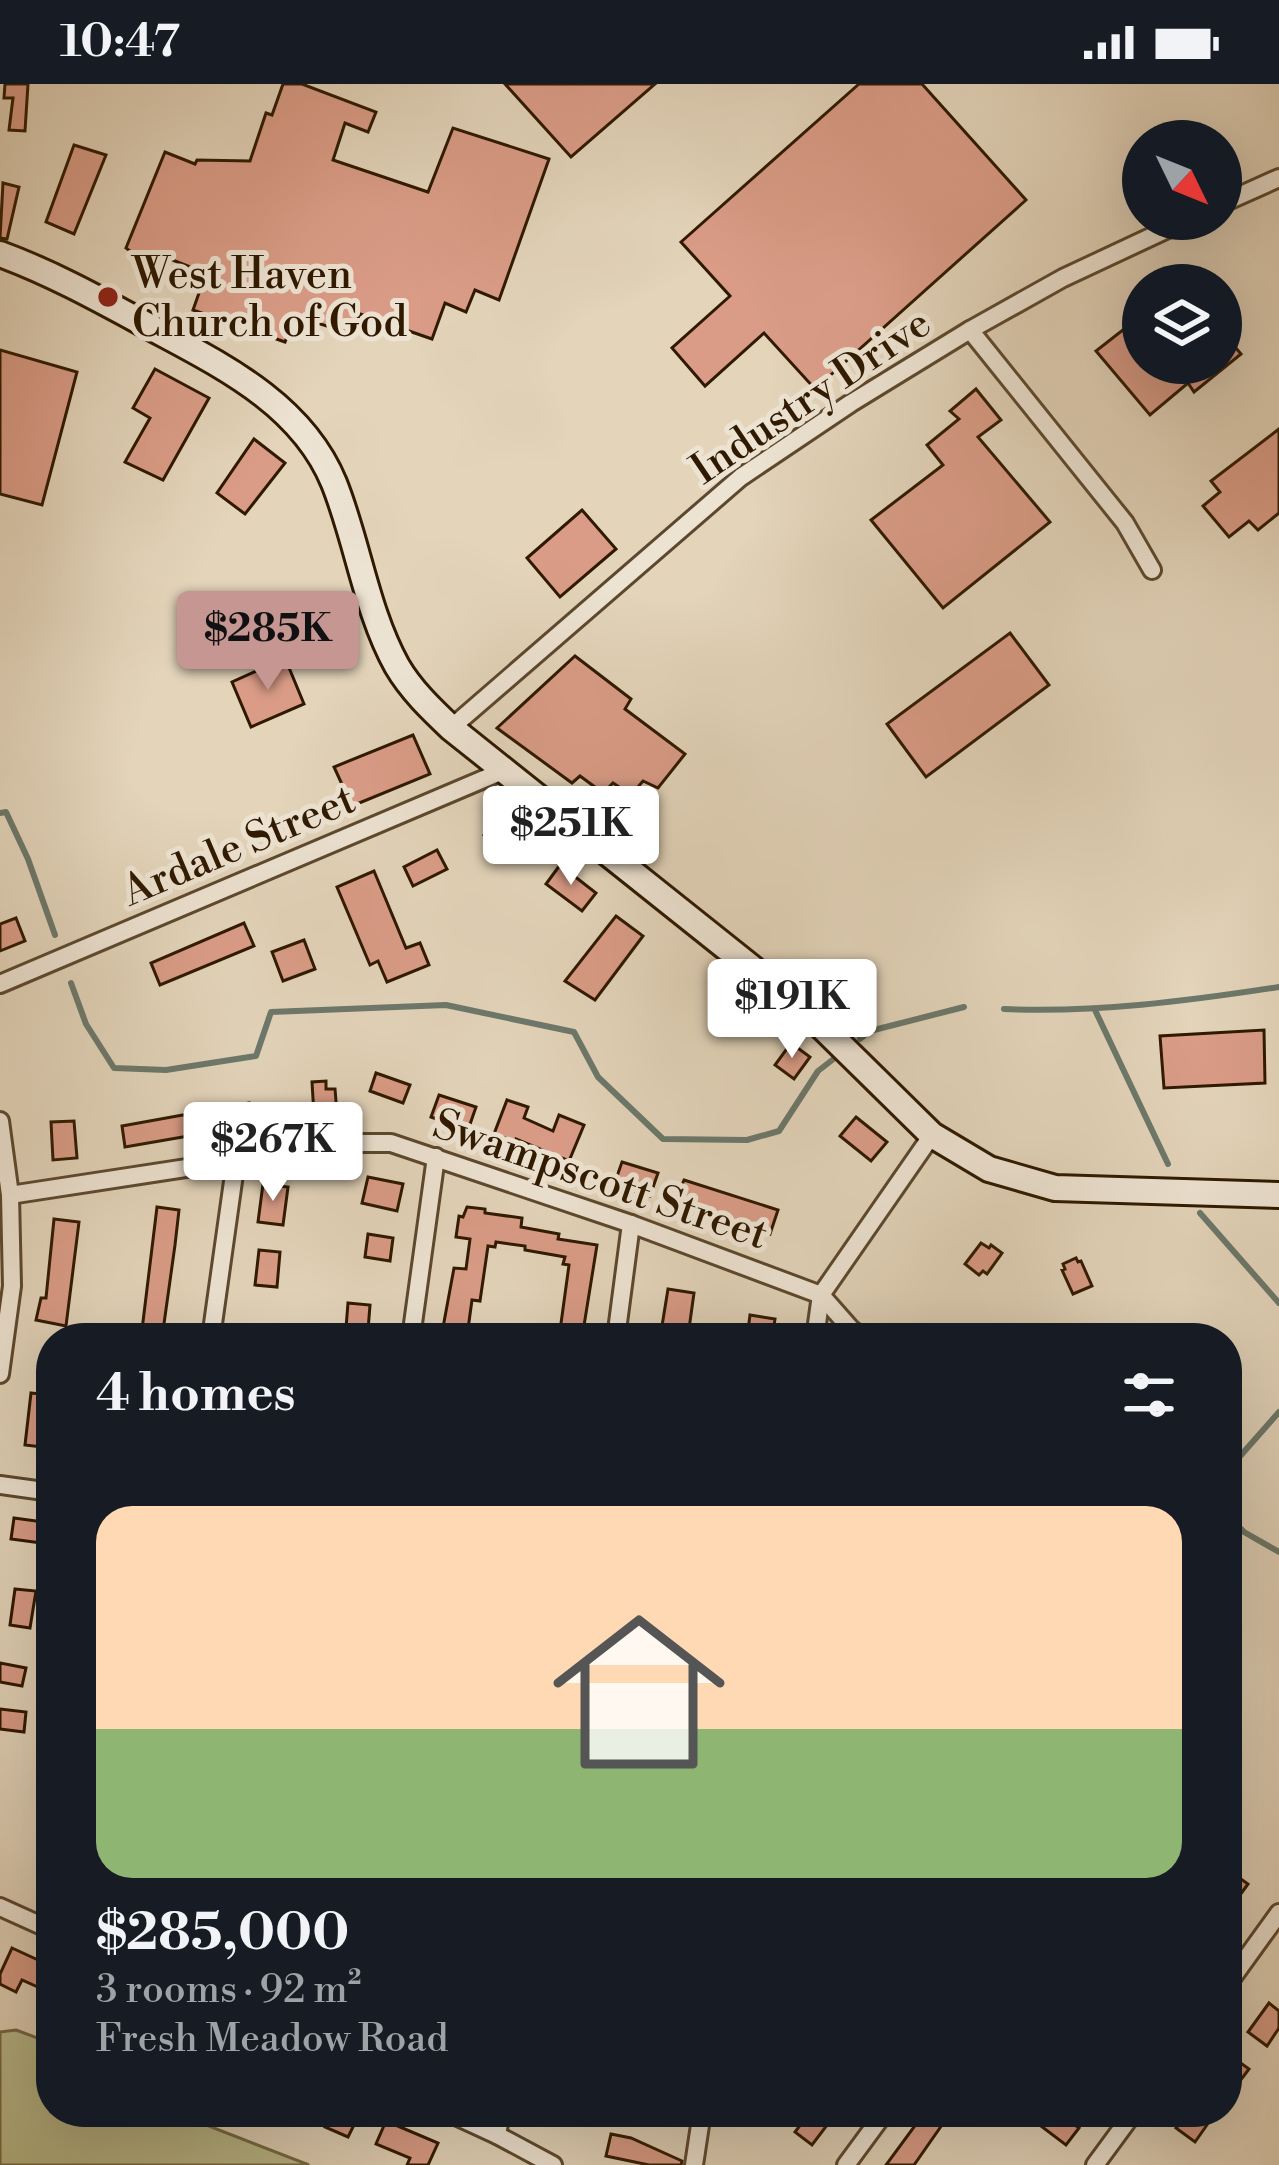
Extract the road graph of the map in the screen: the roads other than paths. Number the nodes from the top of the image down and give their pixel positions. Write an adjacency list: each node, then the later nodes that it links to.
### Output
1 (1279, 178): 2 (street)
2 (1242, 195)
3 (1144, 240): 5 (street, Industry Drive)
4 (0, 254): 7 (street)
5 (970, 330): 6 (street); 7 (street, Industry Drive)
6 (1152, 570)
7 (451, 728): 8 (street)
8 (505, 770): 9 (street, Ardale Street); 11 (street)
9 (0, 984)
10 (0, 1121): 14 (street)
11 (932, 1135): 15 (street); 17 (street)
12 (436, 1156): 13 (street, Swampscott Street); 16 (street, Swampscott Street); 19 (street)
13 (236, 1160): 14 (street, Swampscott Street); 18 (street)
14 (10, 1195): 23 (street)
15 (1279, 1195)
16 (631, 1224): 17 (street, Swampscott Street); 20 (street)
17 (821, 1295): 21 (street); 22 (street, Swampscott Street)
18 (213, 1323)
19 (413, 1323)
20 (618, 1323)
21 (817, 1323)
22 (846, 1323)
23 (0, 1374)
24 (0, 1486): 25 (street)
25 (36, 1490)
26 (0, 1906): 28 (street)
27 (1279, 1913): 29 (street)
28 (36, 1923)
29 (1242, 1964)
30 (480, 2127): 35 (street)
31 (498, 2127): 35 (street)
32 (700, 2127): 37 (street)
33 (874, 2127): 38 (street)
34 (1123, 2127): 39 (street)
35 (497, 2135): 36 (street)
36 (553, 2165)
37 (694, 2165)
38 (846, 2165)
39 (1095, 2165)

